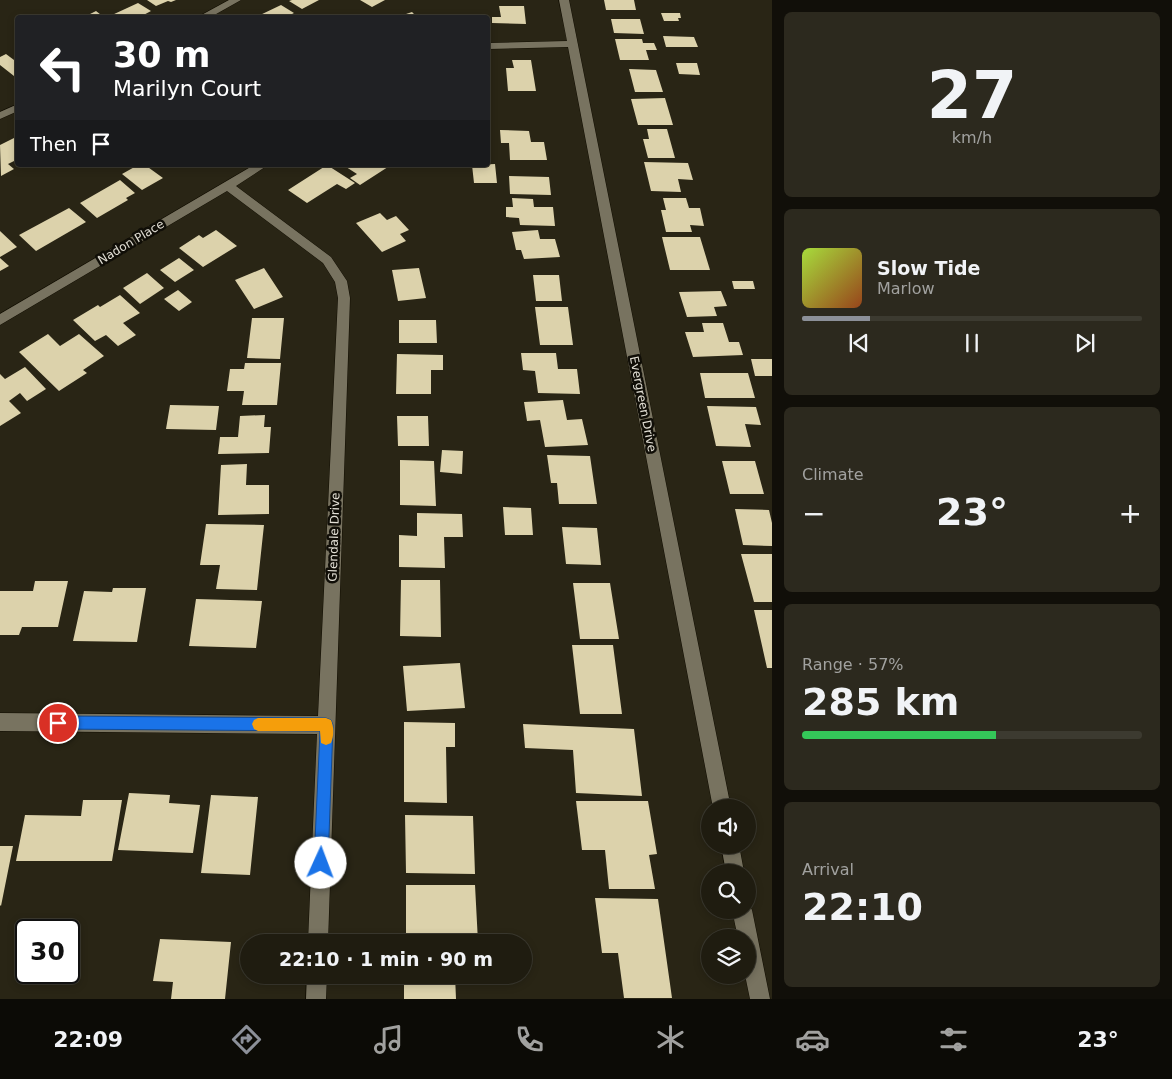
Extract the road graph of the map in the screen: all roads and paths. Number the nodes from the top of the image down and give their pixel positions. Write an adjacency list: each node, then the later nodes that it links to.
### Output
1 (236, 0): 3 (street)
2 (564, 0): 4 (street, Evergreen Drive)
3 (207, 15)
4 (573, 44): 5 (street); 13 (street, Evergreen Drive)
5 (490, 46)
6 (15, 108): 7 (street)
7 (0, 116)
8 (258, 167): 9 (street, Nadon Place)
9 (227, 185): 10 (street, Nadon Place); 12 (street, Glendale Drive)
10 (0, 320)
11 (0, 722): 12 (street)
12 (326, 725): 15 (street, Glendale Drive)
13 (720, 799)
14 (744, 919): 18 (street)
15 (318, 934)
16 (317, 984): 17 (street)
17 (316, 999)
18 (760, 999)

